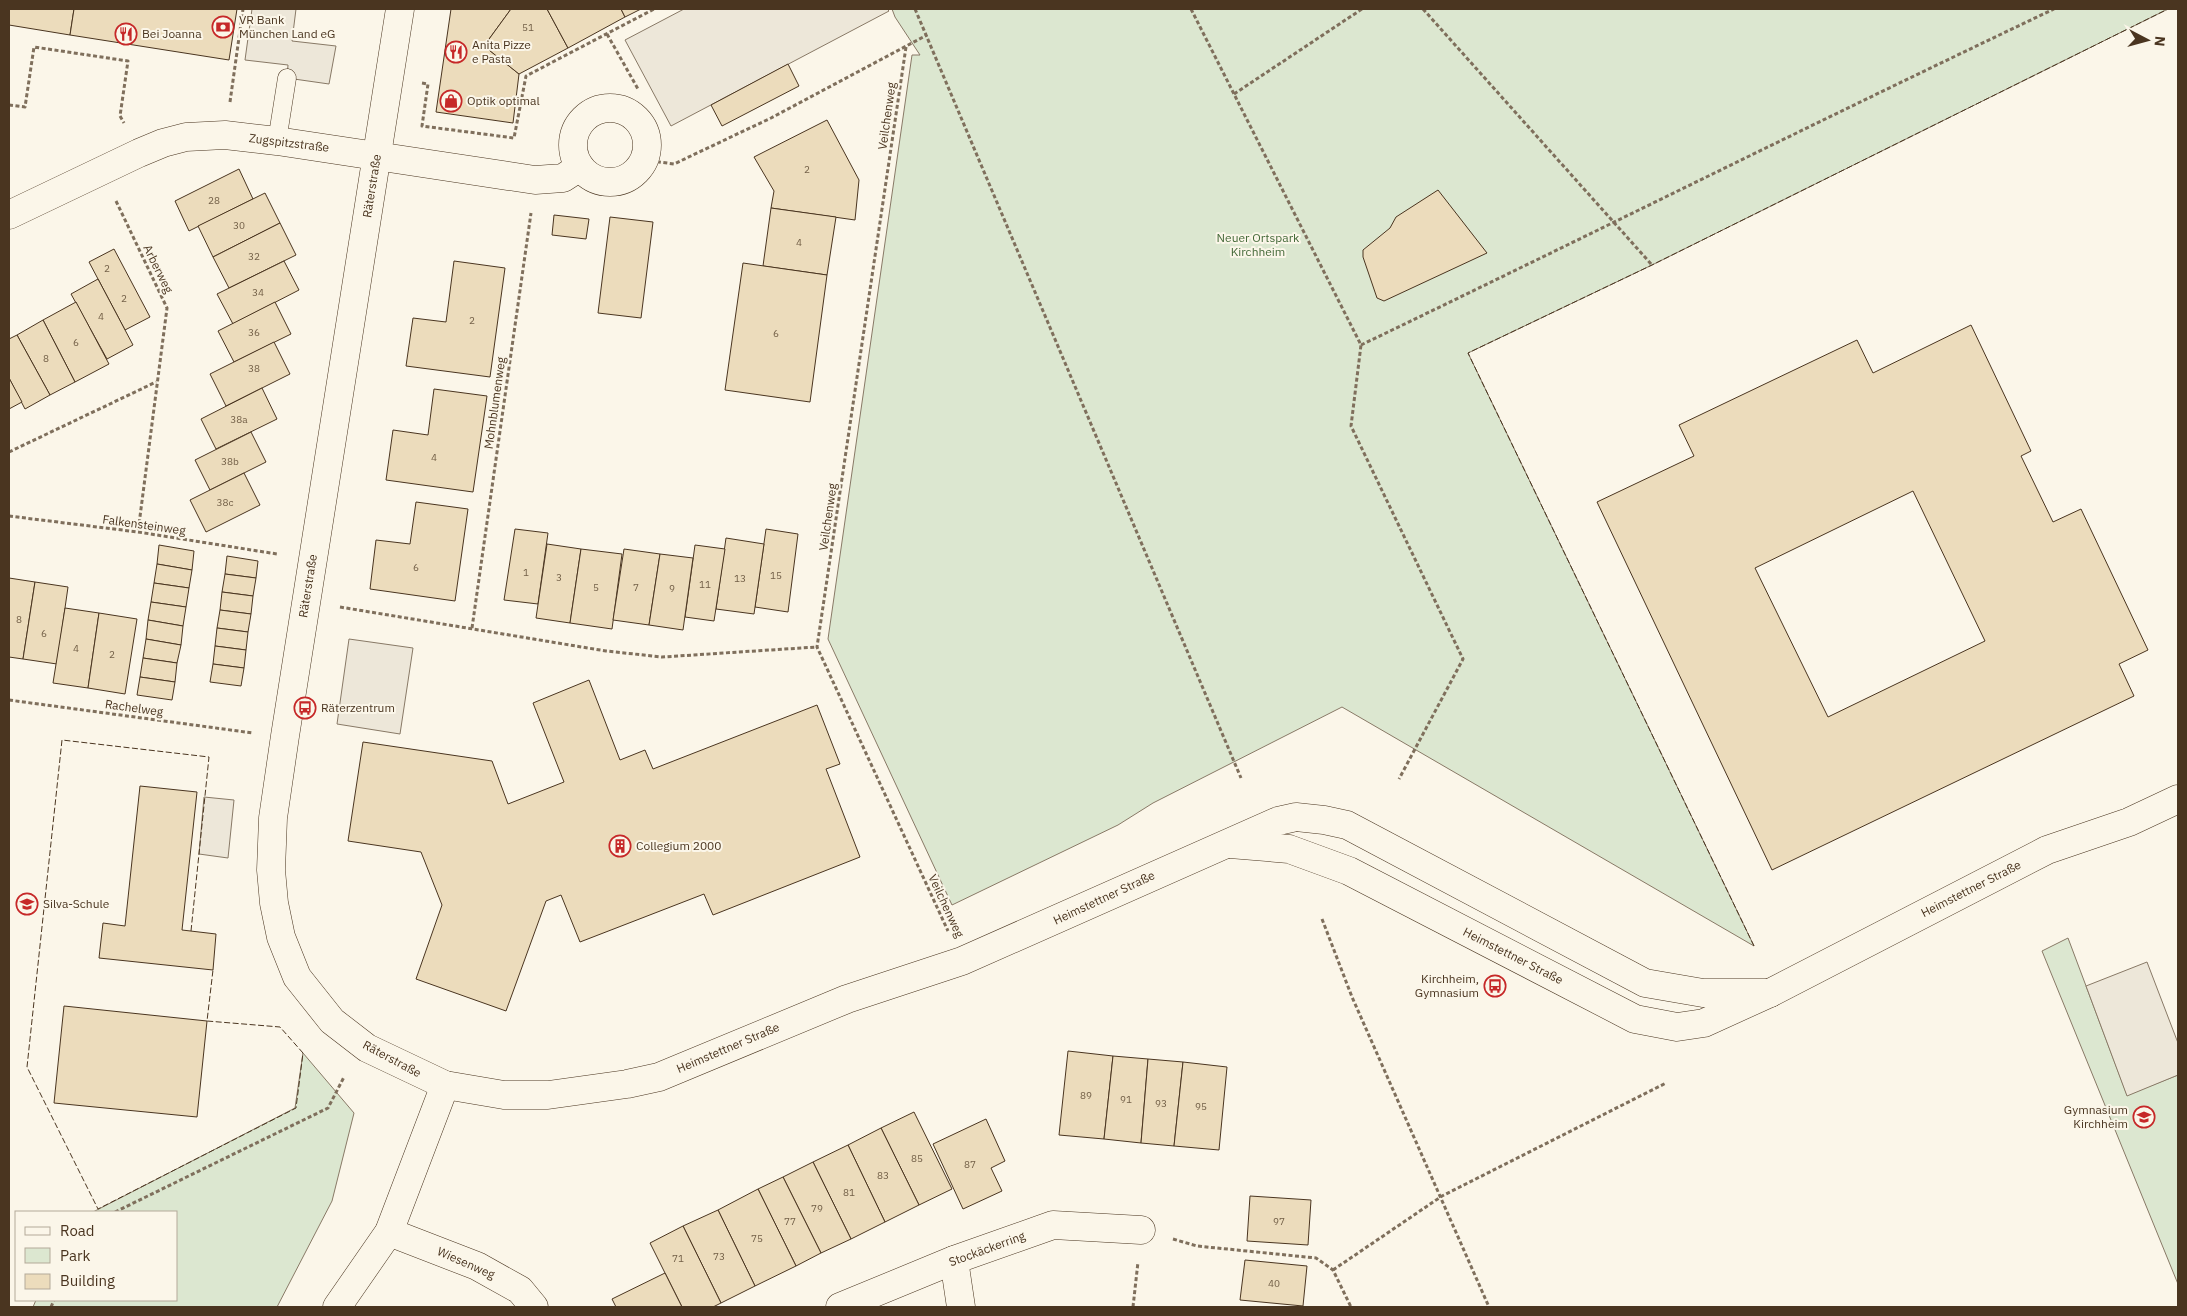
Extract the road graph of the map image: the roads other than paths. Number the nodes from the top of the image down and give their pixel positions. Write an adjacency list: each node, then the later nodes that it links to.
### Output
1 (400, 9): 4 (street, Räterstraße)
2 (287, 78): 3 (lane)
3 (277, 141): 4 (street, Zugspitzstraße); 6 (street, Zugspitzstraße)
4 (377, 155): 5 (street, Zugspitzstraße); 10 (street, Räterstraße)
5 (580, 167): 5 (street)
6 (9, 215)
7 (2178, 799): 9 (street, Heimstettner Straße)
8 (1228, 844): 9 (street, Heimstettner Straße); 9 (street, Heimstettner Straße); 10 (street, Heimstettner Straße)
9 (1770, 993)
10 (445, 1085): 12 (street)
11 (1141, 1230): 13 (street, Stockäckerring)
12 (389, 1232): 14 (street); 15 (street, Wiesenweg)
13 (954, 1260): 16 (street, Stockäckerring); 17 (street)
14 (337, 1307)
15 (534, 1307)
16 (840, 1307)
17 (961, 1307)

